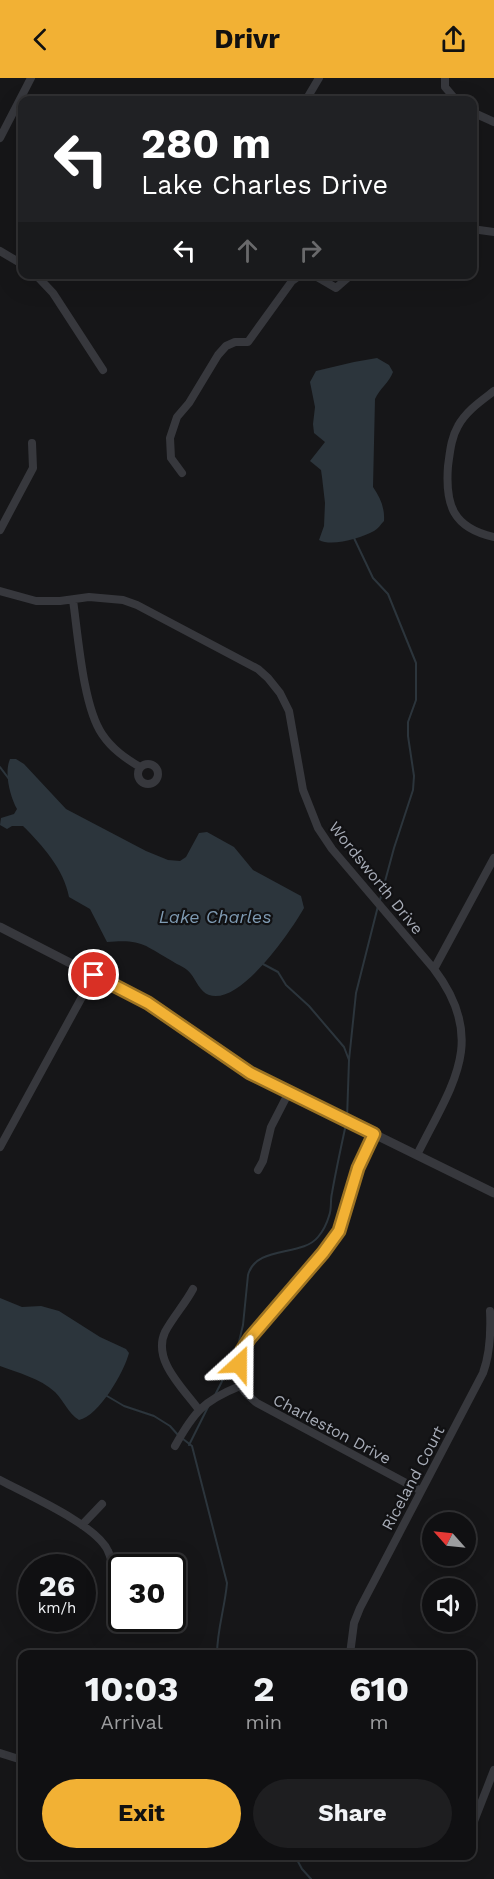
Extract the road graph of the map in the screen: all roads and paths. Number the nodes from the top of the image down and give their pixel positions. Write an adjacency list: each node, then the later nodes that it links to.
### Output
1 (31, 78): 4 (street)
2 (319, 78): 5 (street)
3 (445, 78): 6 (street)
4 (24, 96)
5 (308, 96)
6 (453, 96)
7 (18, 110): 10 (street)
8 (477, 114): 9 (street)
9 (494, 122)
10 (0, 138)
11 (477, 230): 12 (street)
12 (494, 232)
13 (0, 251): 14 (street)
14 (18, 262)
15 (40, 279): 19 (street)
16 (295, 279): 22 (street)
17 (321, 279): 18 (street)
18 (346, 279)
19 (103, 370)
20 (494, 391): 24 (street)
21 (32, 443): 23 (street)
22 (182, 473)
23 (0, 530)
24 (494, 537)
25 (0, 591): 26 (street, Wordsworth Drive)
26 (73, 600): 27 (street); 30 (street, Wordsworth Drive)
27 (140, 766)
28 (494, 858): 30 (street)
29 (0, 927): 31 (street)
30 (434, 969): 35 (street, Wordsworth Drive)
31 (94, 975): 32 (street); 34 (street)
32 (289, 1092): 33 (street); 36 (street)
33 (374, 1134): 35 (street); 40 (street)
34 (0, 1147)
35 (417, 1155): 37 (street)
36 (258, 1170)
37 (494, 1193)
38 (193, 1288): 41 (street)
39 (490, 1311): 44 (street, Riceland Court)
40 (240, 1386): 41 (street); 44 (street, Charleston Drive)
41 (199, 1410): 42 (street)
42 (175, 1446)
43 (0, 1480): 46 (street)
44 (421, 1491): 48 (street, Riceland Court)
45 (102, 1504): 46 (street)
46 (82, 1525): 47 (street)
47 (109, 1554)
48 (351, 1650)
49 (0, 1753): 50 (street)
50 (18, 1759)
51 (494, 1770): 52 (street)
52 (476, 1817)

